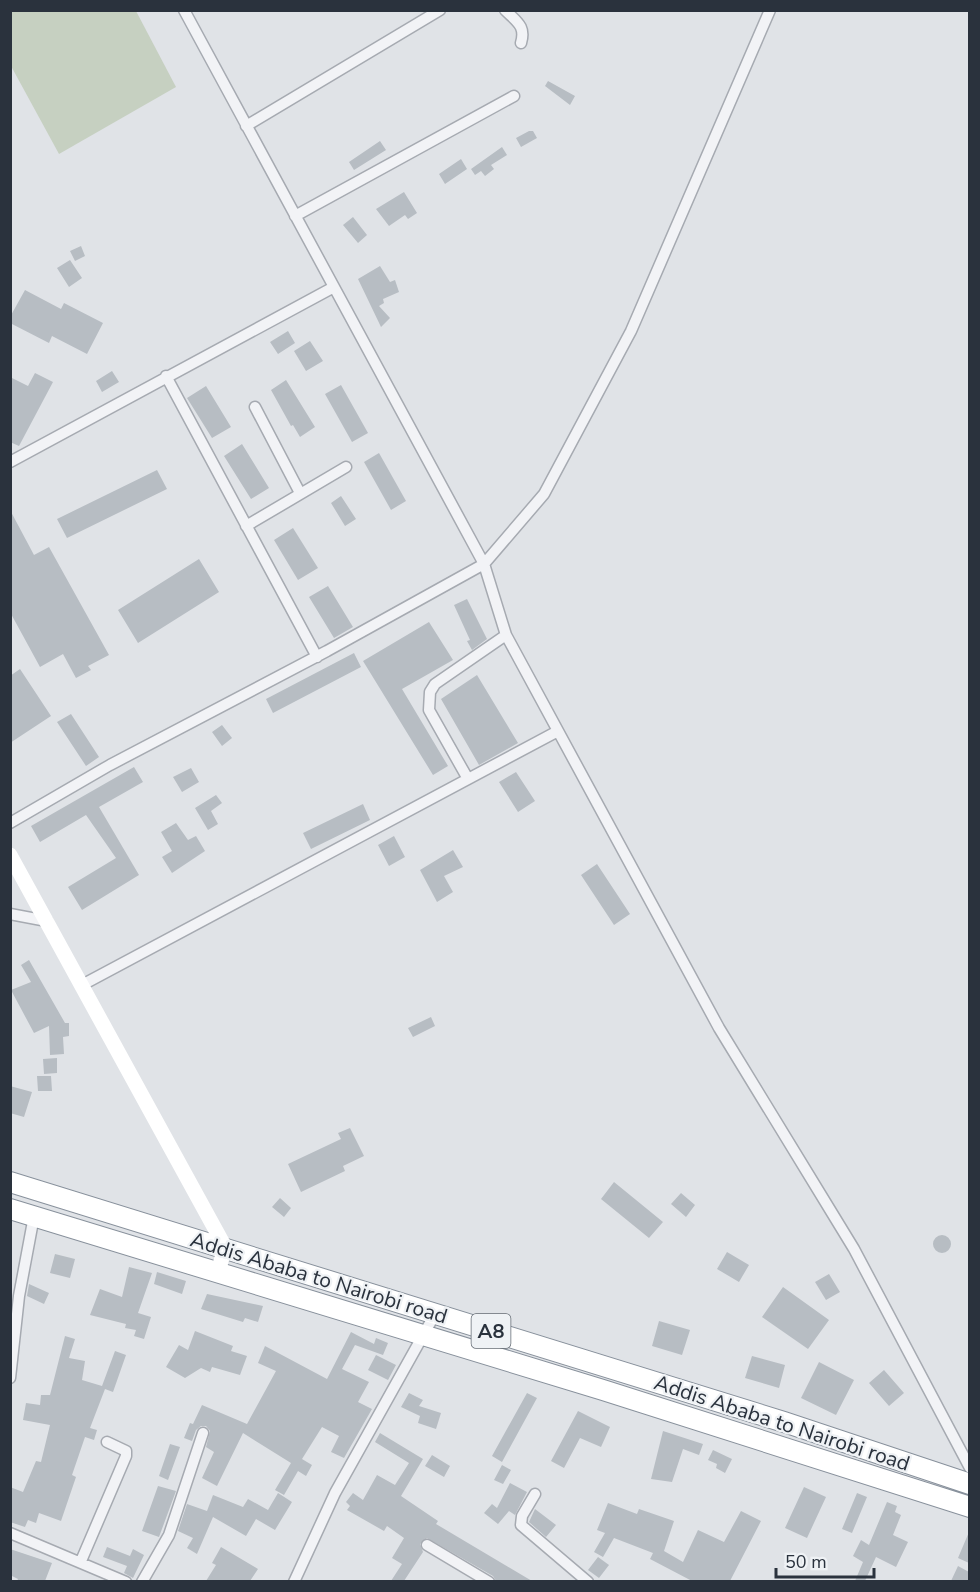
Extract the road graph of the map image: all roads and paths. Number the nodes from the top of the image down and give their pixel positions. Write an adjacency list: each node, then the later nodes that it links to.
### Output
1 (184, 10): 7 (street)
2 (440, 10): 7 (street)
3 (505, 10): 5 (street)
4 (770, 10): 16 (street)
5 (521, 43)
6 (514, 96): 8 (street)
7 (246, 126): 8 (street)
8 (295, 216): 9 (street)
9 (334, 287): 10 (street); 16 (street)
10 (166, 376): 12 (street); 15 (street)
11 (255, 407): 14 (street)
12 (10, 462)
13 (346, 467): 14 (street)
14 (300, 494): 15 (street)
15 (246, 525): 18 (street)
16 (484, 564): 17 (street); 18 (street)
17 (506, 635): 19 (street); 20 (street)
18 (317, 657): 21 (street)
19 (558, 731): 20 (street); 36 (street)
20 (468, 778): 25 (street)
21 (10, 823)
22 (10, 855): 24 (main road)
23 (10, 914): 24 (street)
24 (47, 921): 25 (main road)
25 (82, 985): 29 (main road)
26 (10, 1182): 29 (highway, Addis Ababa to Nairobi road / A8)
27 (10, 1209): 28 (highway, Addis Ababa to Nairobi road / A8)
28 (34, 1216): 30 (highway, Addis Ababa to Nairobi road / A8); 33 (street)
29 (225, 1248): 30 (main road); 31 (highway, Addis Ababa to Nairobi road / A8)
30 (218, 1272): 32 (highway, Addis Ababa to Nairobi road / A8)
31 (435, 1314): 32 (street); 37 (highway, Addis Ababa to Nairobi road / A8)
32 (425, 1336): 39 (highway, Addis Ababa to Nairobi road / A8); 45 (street)
33 (10, 1378)
34 (203, 1433): 44 (street)
35 (107, 1442): 42 (street)
36 (969, 1468)
37 (969, 1484)
38 (535, 1494): 47 (street)
39 (969, 1507)
40 (10, 1533): 42 (street)
41 (427, 1545): 46 (street)
42 (81, 1561): 43 (street)
43 (126, 1581)
44 (142, 1581)
45 (294, 1581)
46 (489, 1581)
47 (588, 1581)

